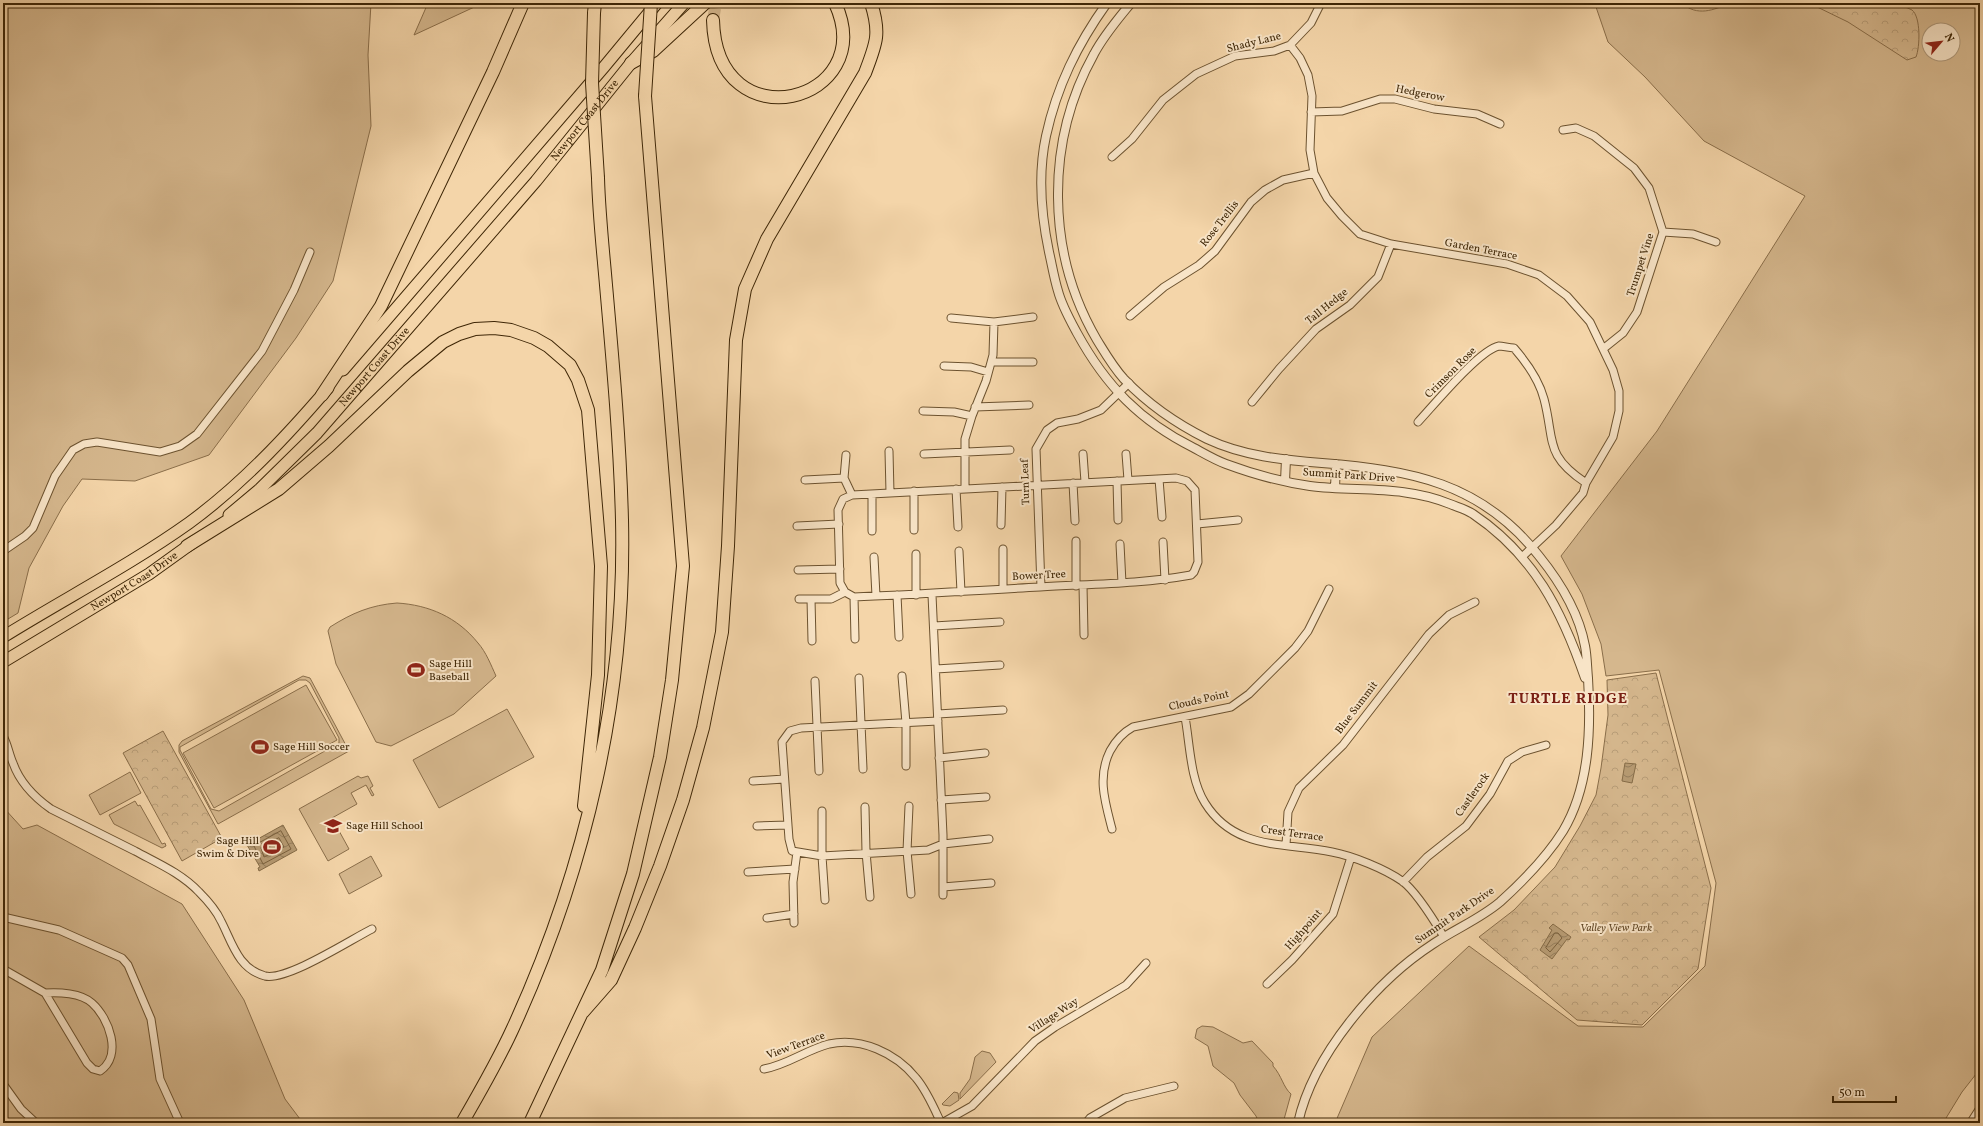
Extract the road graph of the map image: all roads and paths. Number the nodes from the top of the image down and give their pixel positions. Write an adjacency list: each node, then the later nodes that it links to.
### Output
1 (523, 3): 35 (highway)
2 (651, 3): 174 (highway, bridge)
3 (657, 3): 35 (main road, Newport Coast Drive)
4 (684, 3): 14 (main road, Newport Coast Drive)
5 (705, 3): 14 (highway)
6 (835, 3): 12 (highway)
7 (871, 3): 174 (highway)
8 (1107, 3): 34 (street, Summit Park Drive)
9 (1131, 3): 33 (street, Summit Park Drive)
10 (1320, 3): 13 (street, Shady Lane)
11 (594, 8): 145 (highway, bridge)
12 (713, 20)
13 (1290, 45): 15 (street, Garden Terrace); 18 (street, Shady Lane)
14 (631, 63): 83 (main road, Newport Coast Drive)
15 (1311, 112): 16 (street, Hedgerow); 19 (street, Garden Terrace)
16 (1500, 124)
17 (1563, 130): 20 (street, Trumpet Vine)
18 (1112, 157)
19 (1314, 173): 22 (street, Garden Terrace); 24 (street, Rose Trellis)
20 (1663, 232): 21 (street); 28 (street, Trumpet Vine)
21 (1716, 242)
22 (1391, 244): 28 (street, Garden Terrace); 36 (street, Tall Hedge)
23 (310, 252): 86 (street)
24 (1130, 316)
25 (1033, 317): 27 (street)
26 (951, 318): 27 (street)
27 (994, 322): 29 (street)
28 (1603, 349): 59 (street, Garden Terrace)
29 (992, 362): 30 (street); 32 (street)
30 (1033, 362)
31 (944, 366): 32 (street)
32 (988, 372): 38 (street)
33 (1129, 383): 34 (street, Turn Leaf); 49 (street, Summit Park Drive)
34 (1118, 394): 56 (street, Summit Park Drive); 60 (street, Turn Leaf)
35 (322, 395): 112 (main road, Newport Coast Drive)
36 (1252, 402)
37 (1030, 405): 38 (street)
38 (975, 408): 40 (street)
39 (923, 411): 40 (street)
40 (972, 416): 44 (street)
41 (1418, 422): 59 (street, Crimson Rose)
42 (1010, 450): 44 (street)
43 (889, 451): 66 (street)
44 (965, 452): 45 (street); 64 (street)
45 (924, 454)
46 (1084, 454): 57 (street)
47 (1126, 454): 54 (street)
48 (846, 455): 51 (street)
49 (1286, 459): 50 (street, Summit Park Drive); 56 (street)
50 (1336, 464): 62 (street); 84 (street, Summit Park Drive)
51 (844, 478): 53 (street); 68 (street)
52 (1159, 479): 54 (street); 69 (street); 74 (street)
53 (805, 480)
54 (1128, 480): 55 (street)
55 (1117, 481): 57 (street); 70 (street)
56 (1285, 481): 62 (street, Summit Park Drive)
57 (1085, 482): 58 (street)
58 (1073, 483): 60 (street); 72 (street)
59 (1586, 483): 84 (street, Garden Terrace)
60 (1036, 484): 61 (street); 96 (street, Turn Leaf)
61 (1002, 487): 64 (street); 75 (street)
62 (1335, 488): 89 (street, Summit Park Drive)
63 (956, 489): 64 (street); 65 (street); 77 (street)
64 (965, 489)
65 (914, 491): 66 (street); 78 (street)
66 (890, 493): 67 (street)
67 (872, 494): 68 (street); 79 (street)
68 (852, 495): 73 (street)
69 (1162, 517)
70 (1118, 520)
71 (1238, 520): 74 (street)
72 (1075, 521)
73 (838, 524): 76 (street); 91 (street)
74 (1196, 524): 93 (street, Bower Tree)
75 (1001, 525)
76 (797, 526)
77 (958, 527)
78 (914, 530)
79 (872, 531)
80 (1076, 541): 95 (street, Bower Tree)
81 (1163, 542): 93 (street)
82 (1120, 544): 94 (street)
83 (187, 546): 116 (main road, Newport Coast Drive); 145 (highway)
84 (1532, 547): 89 (street, Garden Terrace); 122 (street, Summit Park Drive)
85 (1003, 549): 97 (street, Bower Tree)
86 (3, 551)
87 (959, 551): 100 (street)
88 (916, 554): 101 (street)
89 (1523, 556): 122 (street, Summit Park Drive)
90 (874, 557): 103 (street)
91 (840, 569): 92 (street); 99 (street)
92 (798, 570)
93 (1165, 580): 94 (street, Bower Tree)
94 (1122, 584): 95 (street, Bower Tree)
95 (1079, 585): 96 (street, Bower Tree); 111 (street, Bower Tree)
96 (1041, 587): 97 (street, Bower Tree)
97 (1003, 589): 100 (street, Bower Tree)
98 (1328, 589): 124 (street, Clouds Point)
99 (845, 592): 105 (street); 107 (street)
100 (961, 592): 102 (street, Bower Tree)
101 (916, 595): 102 (street, Bower Tree); 104 (street, Bower Tree)
102 (932, 595): 110 (street)
103 (876, 596): 104 (street, Bower Tree); 105 (street, Bower Tree)
104 (897, 596): 113 (street)
105 (854, 597): 114 (street)
106 (798, 599): 107 (street)
107 (811, 599): 115 (street)
108 (1475, 602): 149 (street, Blue Summit)
109 (1000, 622): 110 (street)
110 (934, 626): 118 (street)
111 (1084, 636)
112 (3, 637)
113 (899, 637)
114 (855, 639)
115 (812, 641)
116 (3, 662)
117 (1000, 665): 118 (street)
118 (936, 669): 125 (street)
119 (902, 676): 126 (street)
120 (859, 678): 127 (street)
121 (815, 681): 128 (street)
122 (1588, 689): 169 (street, Summit Park Drive)
123 (1003, 710): 125 (street)
124 (1186, 717): 146 (street, Clouds Point); 149 (street, Crest Terrace)
125 (938, 718): 126 (street); 132 (street)
126 (906, 723): 127 (street); 133 (street)
127 (861, 725): 128 (street); 134 (street)
128 (817, 727): 135 (street); 136 (street)
129 (3, 736): 168 (street)
130 (1546, 745): 157 (street, Castlerock)
131 (985, 753): 132 (street)
132 (940, 758): 139 (street)
133 (906, 766)
134 (863, 769)
135 (819, 771)
136 (784, 780): 137 (street); 143 (street)
137 (753, 781)
138 (986, 797): 139 (street)
139 (941, 800): 148 (street)
140 (910, 806): 150 (street)
141 (865, 807): 152 (street)
142 (822, 811): 153 (street)
143 (788, 825): 144 (street); 151 (street)
144 (757, 826)
145 (585, 827): 181 (highway)
146 (1112, 829)
147 (989, 840): 148 (street)
148 (943, 844): 150 (street); 159 (street)
149 (1286, 845): 154 (street, Crest Terrace)
150 (908, 851): 152 (street); 160 (street)
151 (795, 852): 153 (street); 155 (street)
152 (866, 852): 153 (street); 162 (street)
153 (822, 856): 163 (street)
154 (1351, 857): 157 (street, Crest Terrace); 172 (street, Highpoint)
155 (795, 869): 156 (street); 164 (street)
156 (748, 872)
157 (1403, 882): 169 (street, Crest Terrace)
158 (991, 883): 159 (street)
159 (943, 887): 161 (street)
160 (911, 894)
161 (943, 895)
162 (870, 897)
163 (825, 900)
164 (794, 914): 166 (street); 167 (street)
165 (3, 917): 180 (street)
166 (767, 918)
167 (794, 923)
168 (372, 929)
169 (1444, 937): 185 (street, Summit Park Drive)
170 (1146, 963): 183 (street, Village Way)
171 (3, 969): 173 (street)
172 (1267, 984)
173 (45, 993): 173 (street)
174 (583, 1012): 182 (highway)
175 (764, 1069): 183 (street, View Terrace)
176 (3, 1084): 179 (street)
177 (1174, 1086): 184 (street)
178 (1980, 1109): 186 (street)
179 (36, 1123)
180 (180, 1123)
181 (462, 1123)
182 (530, 1123)
183 (942, 1123)
184 (1086, 1123)
185 (1298, 1123)
186 (1971, 1123)

